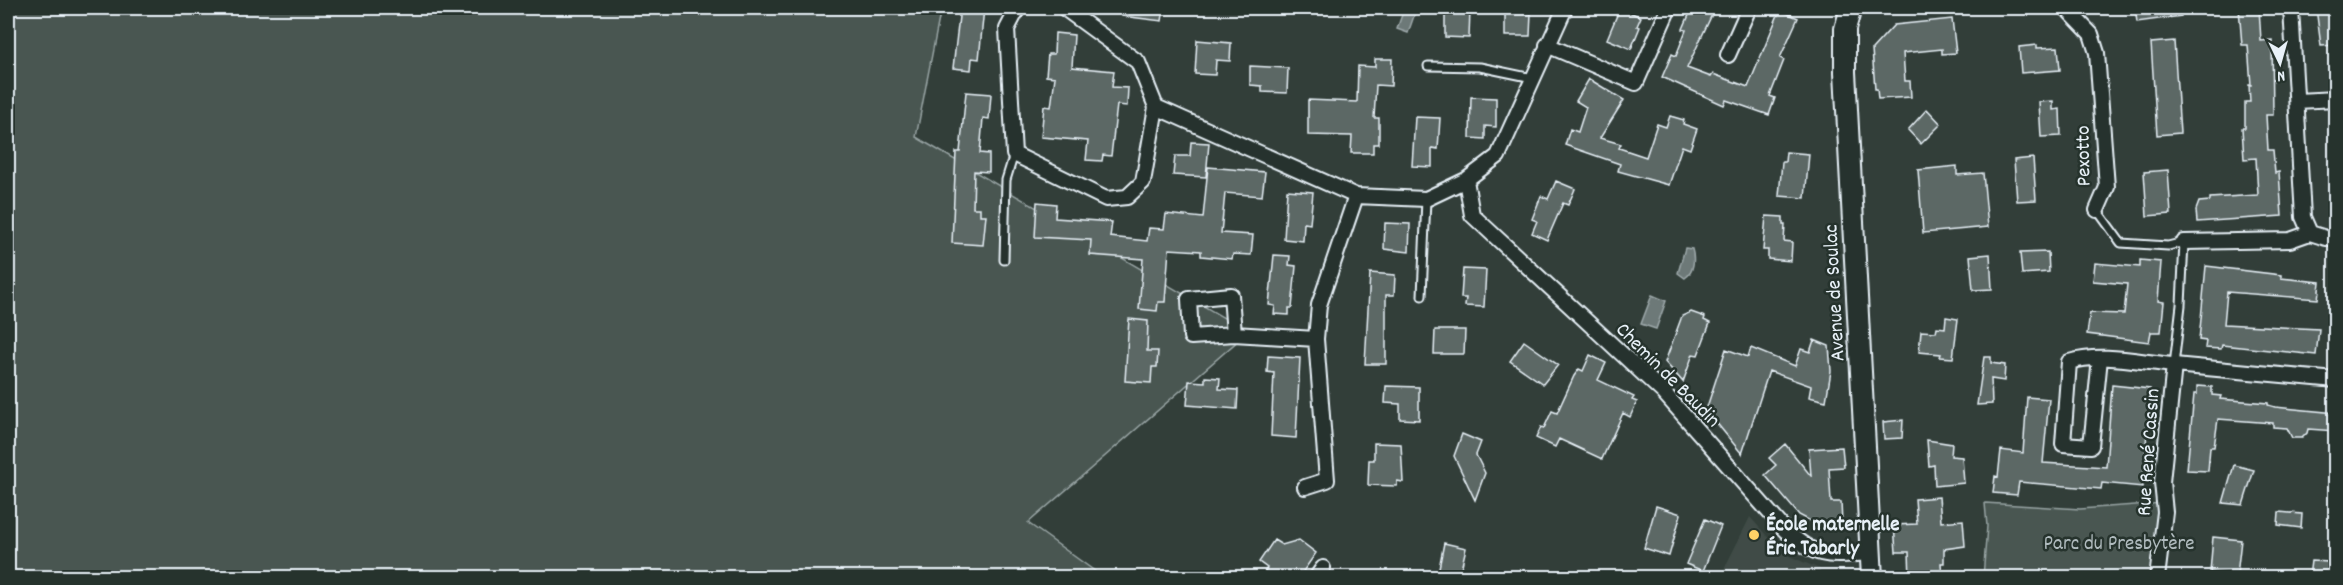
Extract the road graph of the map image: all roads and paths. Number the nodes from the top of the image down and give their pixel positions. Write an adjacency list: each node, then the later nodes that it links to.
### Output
1 (1018, 8): 16 (street)
2 (1064, 8): 15 (street)
3 (1565, 8): 9 (street)
4 (1669, 8): 9 (street)
5 (1749, 8): 10 (street)
6 (1851, 8): 32 (main road, Avenue de Soulac)
7 (2066, 8): 20 (street, Pexotto)
8 (2291, 8): 14 (street)
9 (1547, 45): 12 (street)
10 (1728, 55)
11 (1428, 66): 12 (lane)
12 (1533, 78): 17 (street)
13 (2336, 99): 14 (street)
14 (2297, 101): 21 (street)
15 (1156, 107): 16 (street); 18 (street)
16 (1014, 154): 24 (lane)
17 (1466, 180): 19 (street); 32 (street, Chemin de Baudin)
18 (1356, 196): 19 (street); 27 (street)
19 (1426, 199): 25 (lane)
20 (2097, 210): 23 (lane, Pexotto)
21 (2310, 233): 22 (street); 23 (street)
22 (2336, 237)
23 (2184, 242): 29 (lane, Rue René Cassin)
24 (1004, 260)
25 (1422, 296)
26 (1234, 334): 27 (street)
27 (1316, 339): 31 (street)
28 (2100, 358): 28 (street, Rue René Cassin); 29 (street, Rue René Cassin)
29 (2174, 365): 30 (street, Rue René Cassin); 34 (street, Rue René Cassin)
30 (2336, 380)
31 (1305, 487)
32 (1870, 553): 33 (main road, Avenue de Soulac)
33 (1872, 578)
34 (2157, 578)

